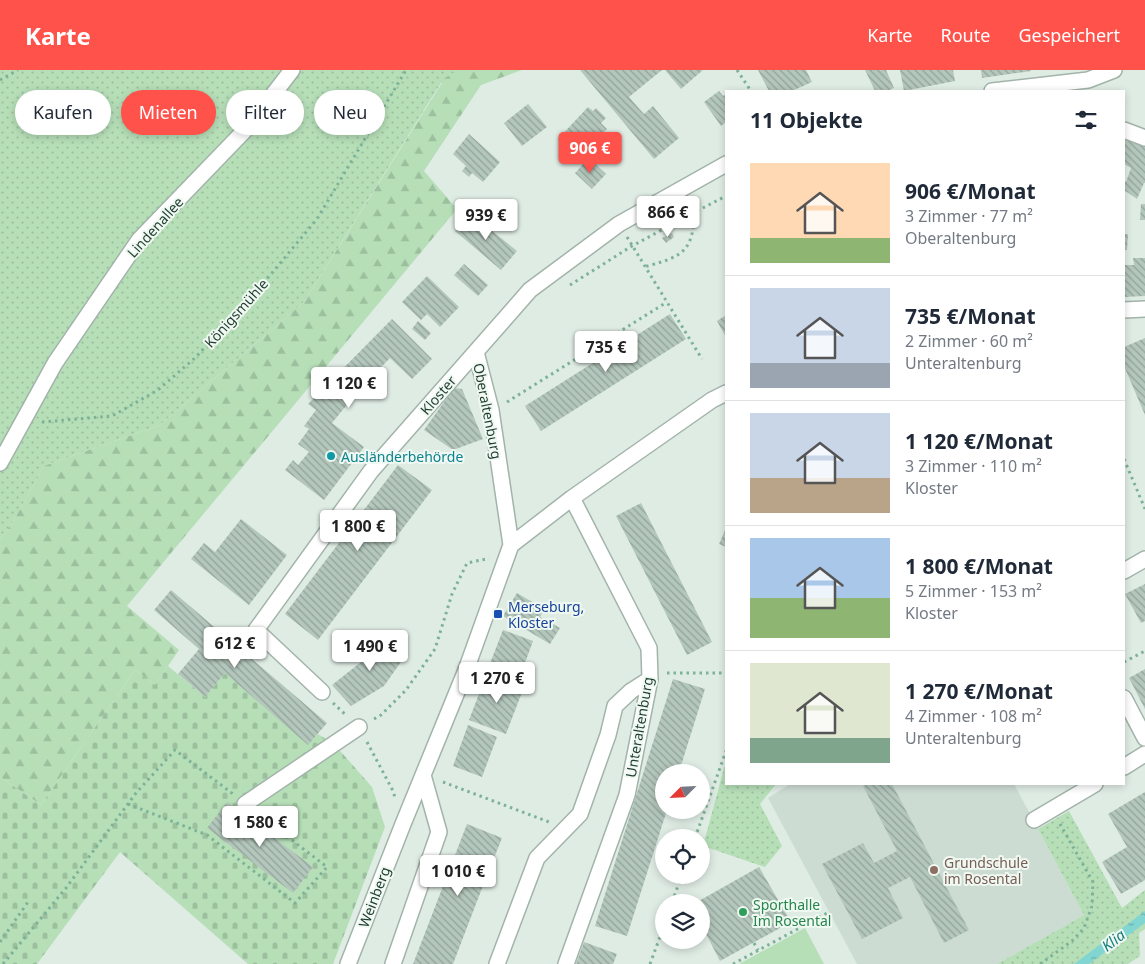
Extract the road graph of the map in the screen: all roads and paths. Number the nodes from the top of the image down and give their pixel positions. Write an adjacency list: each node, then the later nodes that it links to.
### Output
1 (18, 70): 6 (path)
2 (292, 70): 26 (street, Lindenallee)
3 (406, 70): 26 (path, Königsmühle)
4 (737, 70): 8 (path)
5 (1114, 70): 7 (street)
6 (0, 80)
7 (1087, 80): 9 (street)
8 (750, 90)
9 (1001, 90)
10 (1125, 130): 11 (street)
11 (1145, 138)
12 (725, 165): 15 (street, Oberaltenburg)
13 (725, 197): 14 (path)
14 (697, 211): 16 (path); 17 (path)
15 (619, 224): 16 (path); 22 (street, Oberaltenburg)
16 (632, 246): 17 (path); 18 (path)
17 (644, 267): 19 (path)
18 (566, 287)
19 (667, 302): 23 (path); 25 (path)
20 (1145, 309): 21 (street)
21 (1125, 310)
22 (476, 352): 31 (street, Oberaltenburg); 39 (street, Kloster)
23 (702, 358)
24 (725, 394): 29 (street)
25 (518, 396)
26 (22, 424): 28 (street)
27 (1125, 461): 30 (path)
28 (0, 463)
29 (572, 498): 31 (street); 38 (street, Unteraltenburg)
30 (1145, 509)
31 (511, 545): 33 (street)
32 (1145, 559): 34 (street)
33 (504, 564): 41 (path); 46 (street)
34 (1125, 570)
35 (1145, 651): 36 (path)
36 (1125, 661)
37 (725, 673): 38 (path)
38 (650, 676): 53 (street); 65 (street, Unteraltenburg)
39 (322, 692): 41 (path)
40 (1125, 700): 42 (street)
41 (359, 727): 49 (street); 52 (path)
42 (1145, 738)
43 (725, 754): 54 (path)
44 (1145, 754): 45 (street)
45 (1125, 766)
46 (423, 775): 52 (street, Weinberg); 53 (path); 63 (street)
47 (1093, 785): 50 (street)
48 (128, 804): 49 (path); 49 (path); 61 (path)
49 (245, 804)
50 (1051, 809): 51 (street); 68 (path)
51 (1034, 820)
52 (403, 824): 62 (street, Weinberg)
53 (566, 828): 64 (street)
54 (698, 829)
55 (28, 902): 57 (path)
56 (829, 912): 60 (path)
57 (0, 942)
58 (754, 943): 60 (path)
59 (656, 949): 66 (path)
60 (758, 950): 67 (path)
61 (3, 964)
62 (348, 964)
63 (393, 964)
64 (497, 964)
65 (566, 964)
66 (650, 964)
67 (733, 964)
68 (1040, 964)

